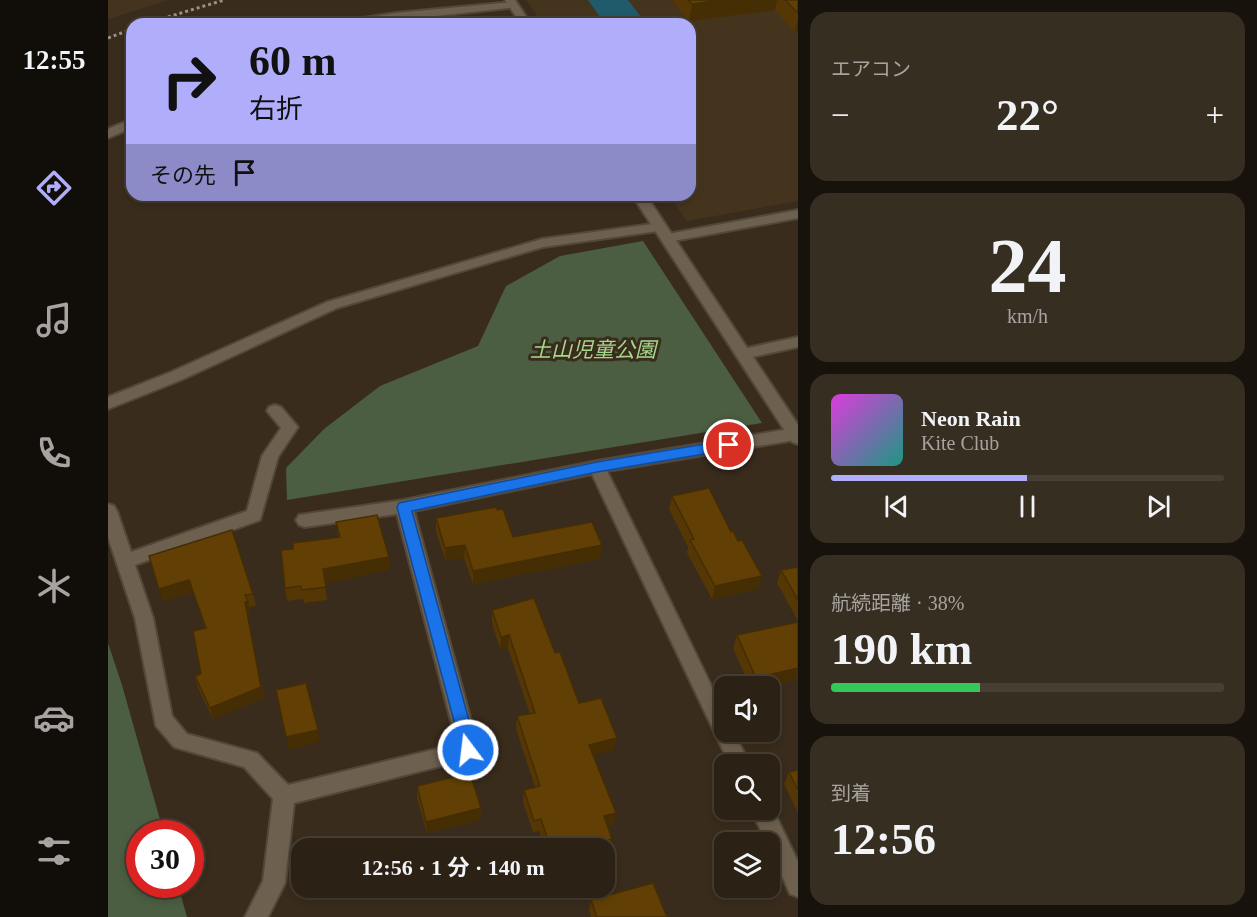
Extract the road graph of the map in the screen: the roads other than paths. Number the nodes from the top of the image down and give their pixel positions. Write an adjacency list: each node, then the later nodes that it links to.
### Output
1 (512, 3): 2 (street); 3 (street)
2 (383, 18)
3 (522, 18)
4 (126, 126): 5 (street)
5 (108, 134)
6 (643, 201): 8 (street)
7 (798, 214): 8 (street)
8 (664, 232): 10 (street); 11 (street)
9 (798, 342): 10 (street)
10 (743, 354): 13 (street)
11 (108, 403)
12 (274, 411): 18 (street)
13 (797, 436): 14 (street)
14 (597, 467): 15 (street); 19 (street)
15 (404, 507): 17 (street); 20 (street)
16 (108, 511): 18 (street)
17 (305, 520)
18 (126, 561): 20 (street)
19 (735, 754)
20 (284, 796): 23 (street)
21 (767, 820): 22 (street)
22 (798, 886)
23 (256, 917)

